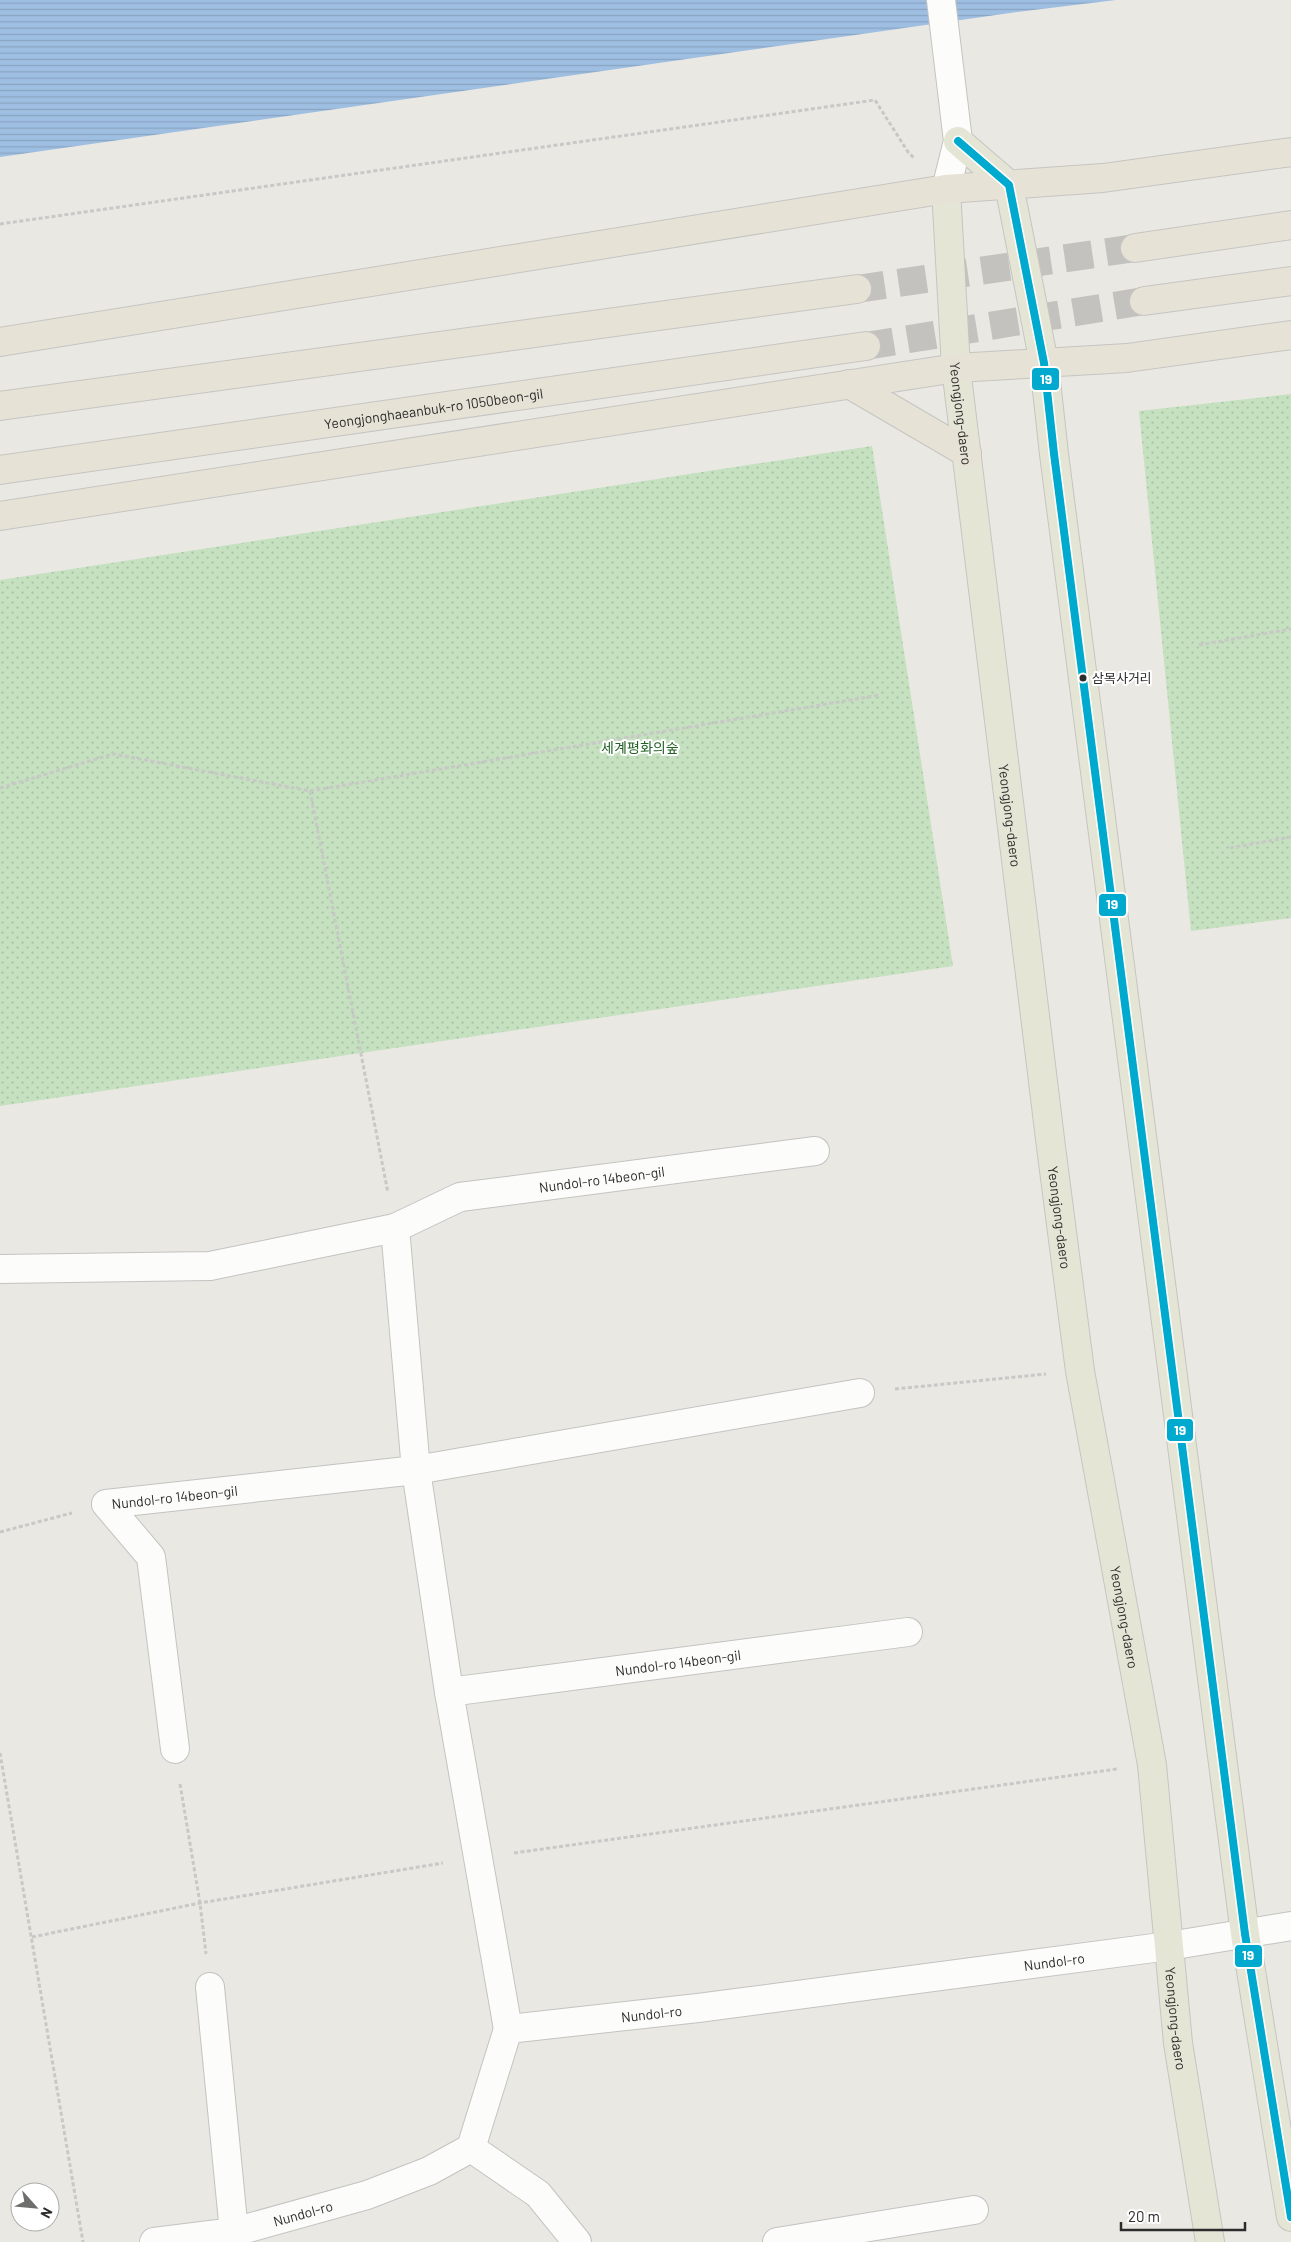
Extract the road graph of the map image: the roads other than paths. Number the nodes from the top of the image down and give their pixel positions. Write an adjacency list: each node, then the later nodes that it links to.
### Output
1 (941, 0): 2 (street)
2 (958, 141): 4 (main road); 5 (street)
3 (1291, 152): 4 (highway)
4 (1009, 185): 5 (highway); 14 (main road)
5 (946, 189): 12 (highway); 15 (main road, Yeongjong-daero)
6 (1291, 225): 7 (highway)
7 (1135, 248)
8 (1291, 281): 10 (highway)
9 (857, 289): 17 (highway)
10 (1144, 301)
11 (1291, 335): 14 (highway)
12 (0, 342)
13 (866, 346): 19 (highway, Yeongjonghaeanbuk-ro 1050beon-gil)
14 (1044, 363): 15 (highway); 30 (main road)
15 (956, 368): 16 (highway); 18 (main road, Yeongjong-daero)
16 (849, 384): 18 (highway); 20 (highway)
17 (0, 406)
18 (967, 453): 31 (main road, Yeongjong-daero)
19 (0, 470)
20 (0, 516)
21 (815, 1151): 22 (street, Nundol-ro 14beon-gil)
22 (395, 1228): 23 (street, Nundol-ro 14beon-gil); 25 (street)
23 (0, 1269)
24 (860, 1393): 25 (street, Nundol-ro 14beon-gil)
25 (416, 1470): 27 (street); 28 (street, Nundol-ro 14beon-gil)
26 (908, 1632): 27 (street, Nundol-ro 14beon-gil)
27 (449, 1692): 33 (street)
28 (175, 1749)
29 (1291, 1926): 30 (street, Nundol-ro)
30 (1245, 1934): 31 (street, Nundol-ro); 36 (main road)
31 (1169, 1946): 33 (street, Nundol-ro); 41 (main road, Yeongjong-daero)
32 (210, 1987): 37 (street)
33 (508, 2029): 34 (street)
34 (471, 2148): 37 (street, Nundol-ro); 39 (street)
35 (974, 2210): 40 (street)
36 (1291, 2217)
37 (234, 2232): 38 (street, Nundol-ro)
38 (154, 2242)
39 (577, 2242)
40 (777, 2242)
41 (1210, 2242)

